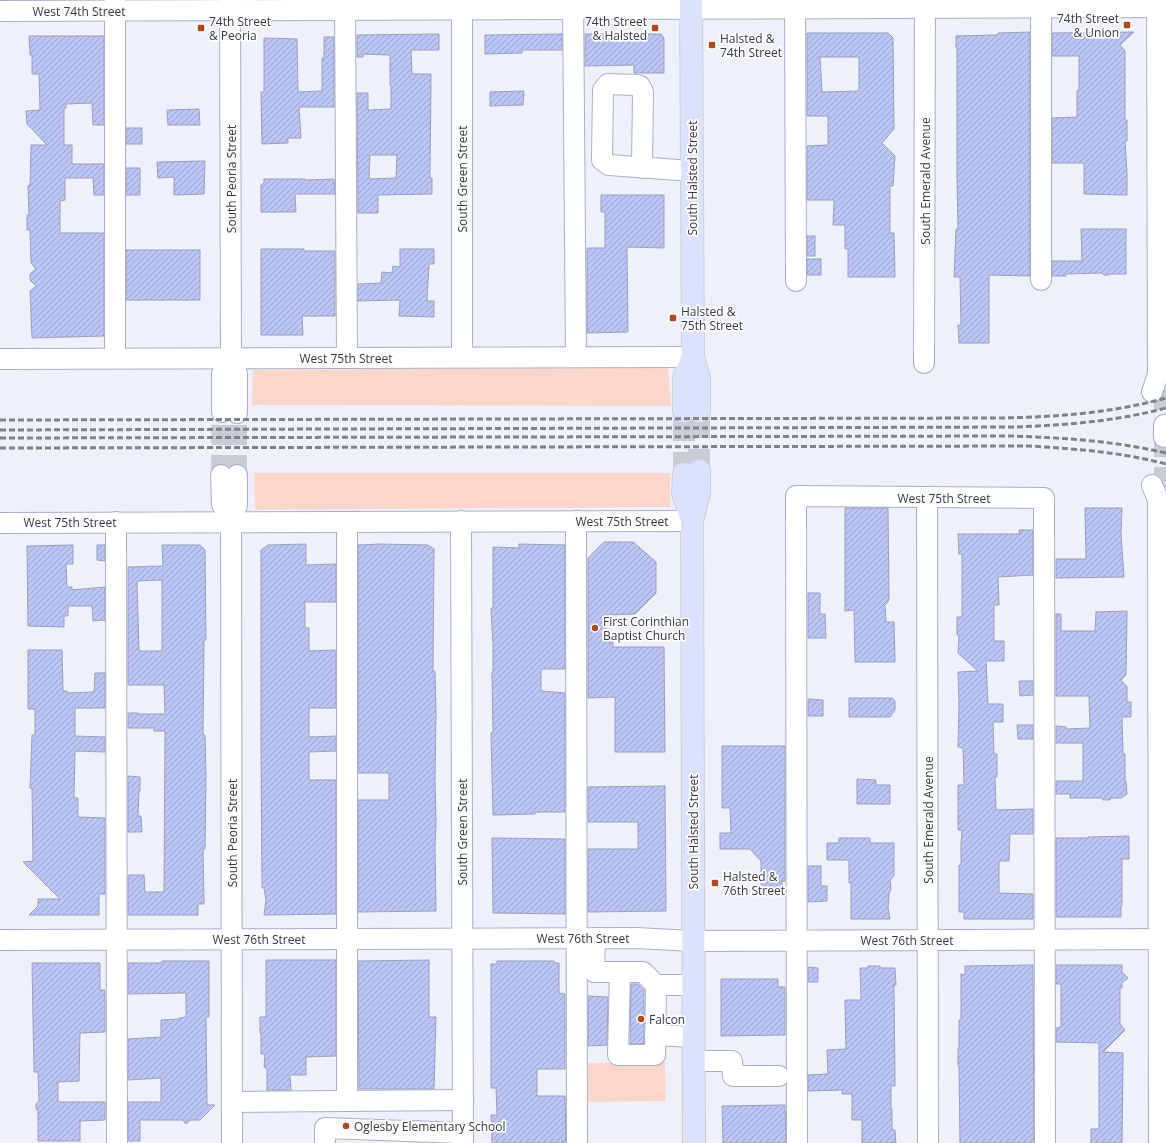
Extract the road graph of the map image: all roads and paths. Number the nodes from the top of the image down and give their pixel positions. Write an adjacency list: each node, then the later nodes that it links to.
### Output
1 (691, 4): 2 (street, West 74th Street); 9 (street, West 74th Street); 13 (main road, South Halsted Street)
2 (795, 4): 3 (street, West 74th Street); 15 (street)
3 (925, 4): 4 (street, West 74th Street); 23 (street, South Emerald Avenue)
4 (1041, 4): 10 (street, West 74th Street); 14 (street)
5 (115, 5): 6 (street, West 74th Street); 11 (street, West 74th Street); 19 (street)
6 (230, 5): 7 (street, West 74th Street); 20 (street, South Peoria Street)
7 (345, 5): 8 (street, West 74th Street); 21 (street)
8 (462, 5): 9 (street, West 74th Street); 16 (street, South Green Street)
9 (573, 5): 17 (street)
10 (1160, 5): 24 (street)
11 (0, 11)
12 (642, 168): 13 (street)
13 (692, 171): 18 (main road, South Halsted Street)
14 (1041, 280)
15 (796, 281)
16 (462, 357): 17 (street, West 75th Street); 21 (street, West 75th Street)
17 (576, 357): 18 (street, West 75th Street)
18 (693, 357): 25 (main road, South Halsted Street)
19 (115, 358): 20 (street, West 75th Street); 22 (street, West 75th Street)
20 (231, 358): 21 (street, West 75th Street); 26 (street, South Peoria Street)
21 (347, 358)
22 (0, 359)
23 (924, 363)
24 (1158, 386)
25 (692, 411)
26 (230, 412)
27 (691, 472): 32 (main road, South Halsted Street)
28 (229, 475): 34 (street, South Peoria Street)
29 (1158, 491): 38 (street)
30 (927, 498): 47 (street, South Emerald Avenue); 48 (street, West 75th Street); 50 (street, West 75th Street)
31 (576, 521): 32 (street, West 75th Street); 36 (street, West 75th Street); 39 (street)
32 (692, 521): 49 (main road, South Halsted Street)
33 (116, 522): 34 (street, West 75th Street); 37 (street, West 75th Street); 46 (street)
34 (231, 522): 35 (street, West 75th Street); 41 (street, South Peoria Street)
35 (347, 522): 36 (street, West 75th Street); 42 (street)
36 (461, 522): 43 (street, South Green Street)
37 (0, 523)
38 (1162, 629): 44 (street)
39 (586, 938): 40 (street, West 76th Street); 43 (street, West 76th Street); 51 (street); 66 (street)
40 (636, 938): 49 (street, West 76th Street); 51 (street)
41 (232, 939): 42 (street, West 76th Street); 46 (street, West 76th Street); 60 (street, South Peoria Street)
42 (348, 939): 43 (street, West 76th Street); 59 (street)
43 (462, 939): 58 (street, South Green Street)
44 (1162, 939): 48 (street, West 76th Street); 71 (street)
45 (0, 940): 46 (street, West 76th Street)
46 (117, 940): 63 (street)
47 (928, 940): 48 (street, West 76th Street); 50 (street, West 76th Street); 69 (street, South Emerald Avenue)
48 (1044, 940): 70 (street)
49 (694, 941): 50 (street, West 76th Street); 53 (main road, South Halsted Street)
50 (797, 941): 68 (street)
51 (628, 972): 52 (street); 54 (street)
52 (656, 985): 53 (street); 54 (street)
53 (694, 985): 55 (main road, South Halsted Street)
54 (655, 1035): 55 (street)
55 (693, 1037): 56 (main road, South Halsted Street)
56 (693, 1061): 57 (street); 67 (main road, South Halsted Street)
57 (779, 1076)
58 (462, 1100): 59 (street); 62 (street, South Green Street)
59 (347, 1101): 60 (street)
60 (232, 1102): 64 (street, South Peoria Street)
61 (413, 1137): 62 (street); 65 (street)
62 (463, 1138)
63 (117, 1143)
64 (232, 1143)
65 (325, 1143)
66 (577, 1143)
67 (694, 1143)
68 (797, 1143)
69 (928, 1143)
70 (1044, 1143)
71 (1159, 1143)

